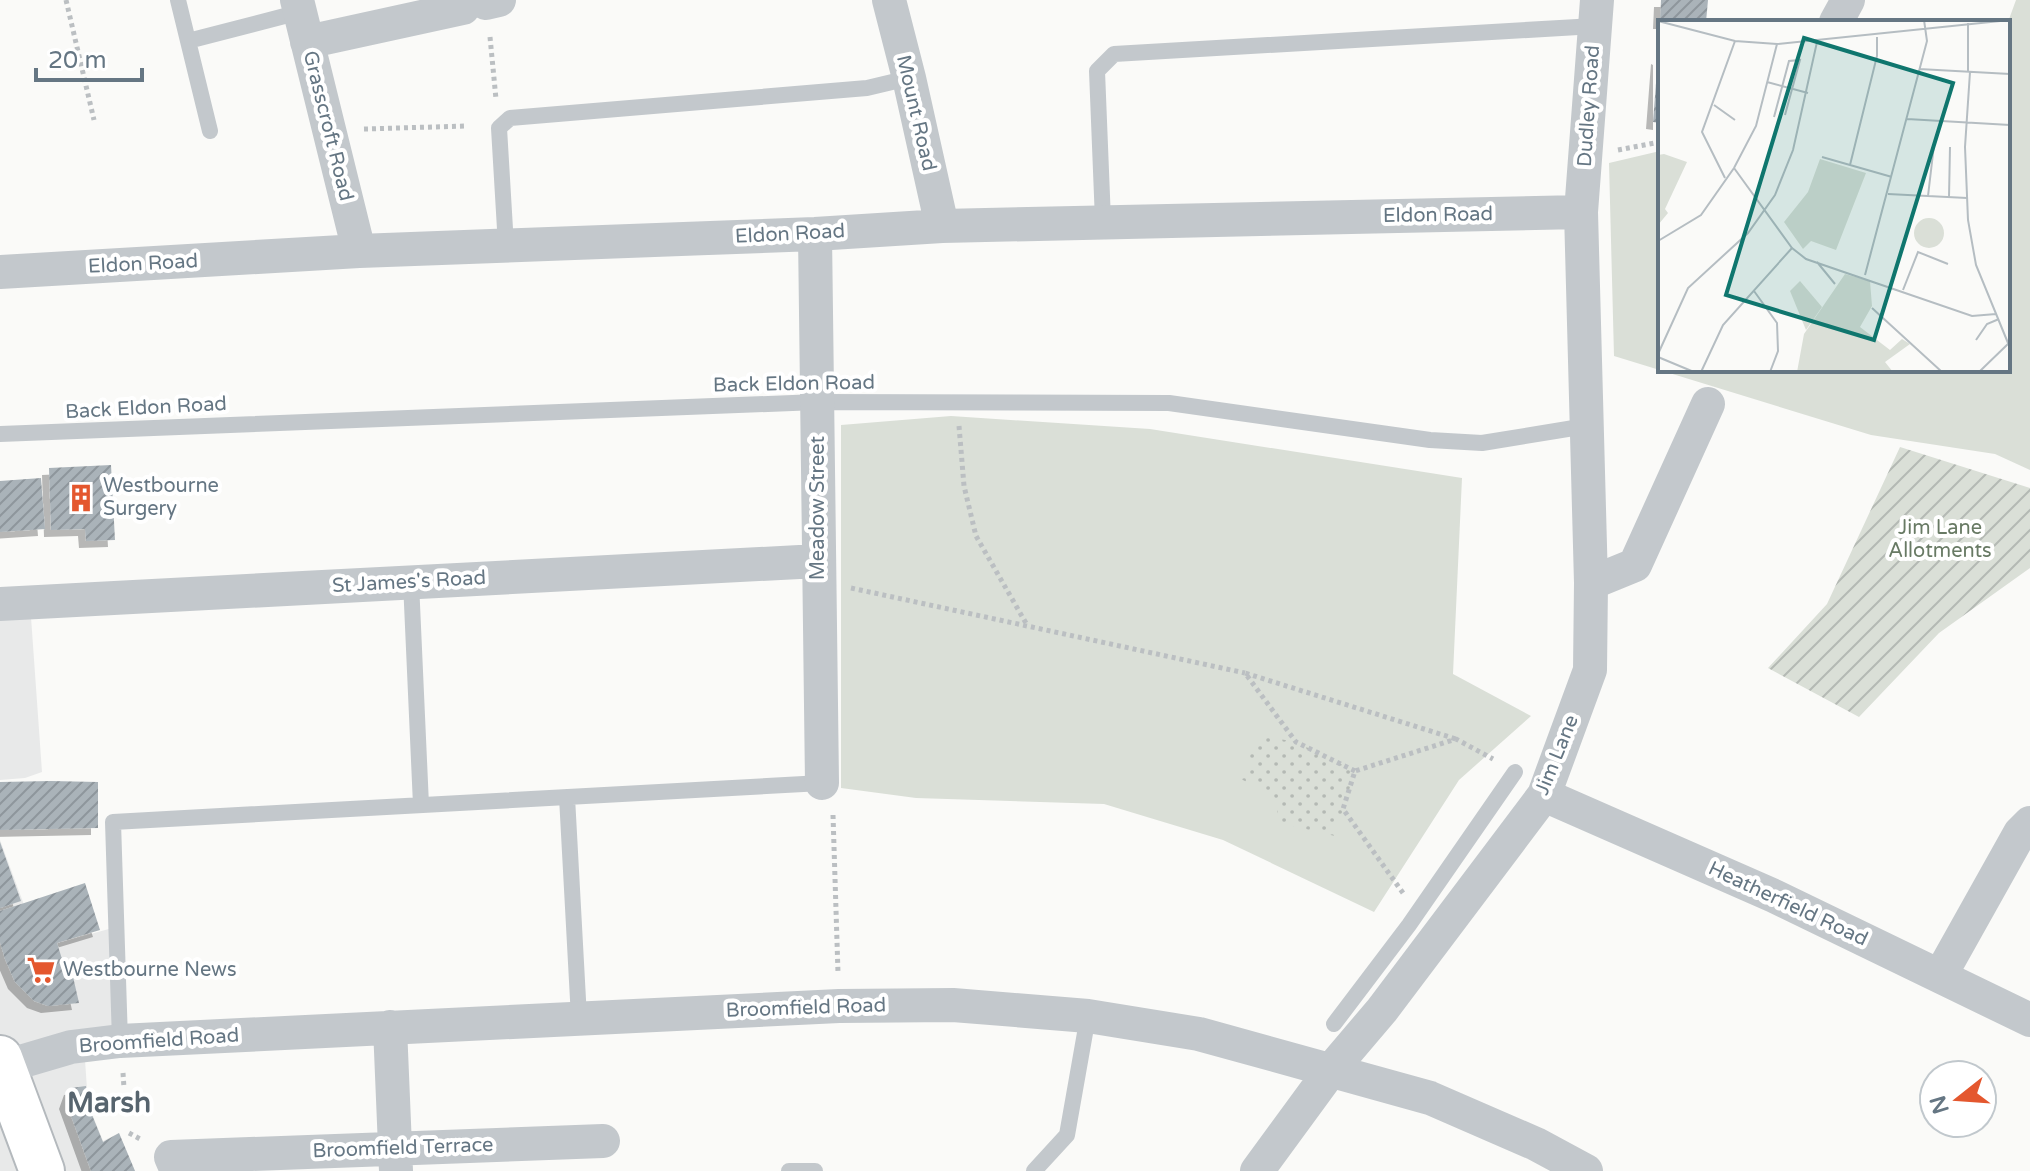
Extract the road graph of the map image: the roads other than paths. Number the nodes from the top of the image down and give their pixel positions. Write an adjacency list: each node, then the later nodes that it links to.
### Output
1 (178, 0): 8 (lane)
2 (889, 0): 9 (street, Mount Road)
3 (1848, 0): 7 (street)
4 (484, 3): 6 (street)
5 (1596, 13): 11 (street, Dudley Road); 12 (lane)
6 (301, 18): 8 (lane); 16 (street, Grasscroft Road)
7 (1837, 20)
8 (188, 41): 10 (lane)
9 (909, 78): 13 (street, Mount Road); 15 (lane)
10 (210, 131)
11 (1581, 212): 12 (street, Eldon Road); 20 (street, Jim Lane)
12 (1103, 221): 13 (street, Eldon Road)
13 (942, 226): 14 (street, Eldon Road)
14 (815, 234): 15 (street, Eldon Road); 18 (street, Meadow Street)
15 (506, 246): 16 (street, Eldon Road)
16 (359, 251): 17 (street, Eldon Road)
17 (0, 272)
18 (817, 402): 20 (lane, Back Eldon Road); 21 (lane, Back Eldon Road); 22 (street, Meadow Street)
19 (1708, 404): 24 (street)
20 (1586, 426): 24 (street, Jim Lane)
21 (0, 434)
22 (818, 571): 23 (street, St James's Road); 27 (street, Meadow Street)
23 (411, 582): 25 (street, St James's Road); 30 (lane)
24 (1591, 583): 28 (street, Jim Lane)
25 (0, 604)
26 (1515, 772): 32 (lane, Jim Lane)
27 (822, 783): 29 (lane)
28 (1544, 795): 32 (street, Jim Lane); 33 (street, Heatherfield Road)
29 (567, 797): 30 (lane); 35 (lane)
30 (421, 805): 39 (lane)
31 (2030, 823): 33 (street)
32 (1420, 927): 37 (lane, Jim Lane); 41 (street, Jim Lane)
33 (1940, 976): 36 (street, Heatherfield Road)
34 (1088, 1016): 35 (street, Broomfield Road); 41 (street, Broomfield Road); 48 (lane)
35 (579, 1018): 38 (street, Broomfield Road)
36 (2030, 1020)
37 (1334, 1024)
38 (390, 1027): 39 (street, Broomfield Road); 43 (street)
39 (120, 1041): 40 (street, Broomfield Road)
40 (2, 1063): 44 (highway)
41 (1331, 1070): 49 (street, Jim Lane); 50 (street, Broomfield Road)
42 (603, 1141): 43 (street, Broomfield Terrace)
43 (395, 1160): 45 (street, Broomfield Terrace)
44 (42, 1171)
45 (177, 1171)
46 (789, 1171): 47 (lane)
47 (815, 1171)
48 (1034, 1171)
49 (1257, 1171)
50 (1586, 1171)

